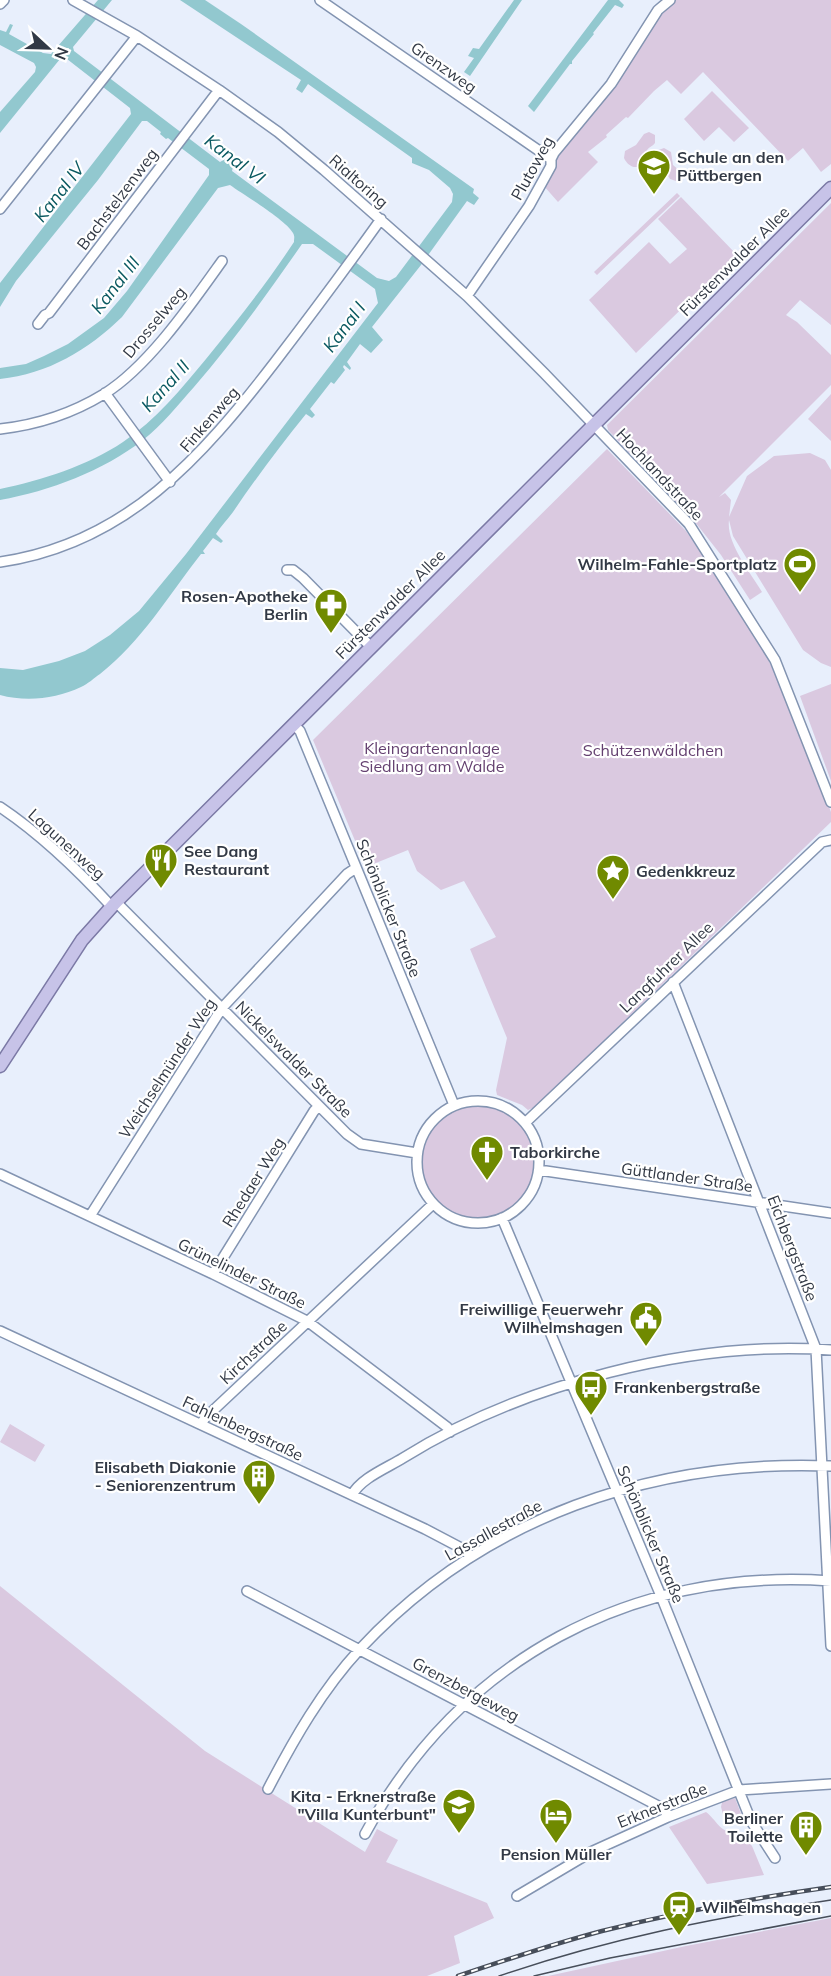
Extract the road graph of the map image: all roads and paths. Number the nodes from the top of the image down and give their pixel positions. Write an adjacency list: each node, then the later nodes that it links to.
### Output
1 (4, 0): 5 (street)
2 (73, 0): 6 (street, Rialtoring)
3 (320, 0): 8 (street, Grenzweg)
4 (670, 0): 8 (street, Plutoweg)
5 (0, 4)
6 (137, 36): 7 (street, Rialtoring); 10 (street)
7 (219, 90): 11 (street, Rialtoring); 14 (street, Bachstelzenweg)
8 (551, 159): 13 (street, Plutoweg)
9 (831, 188): 16 (main road, Fürstenwalder Allee)
10 (0, 209)
11 (381, 219): 13 (street, Rialtoring); 18 (street, Finkenweg)
12 (222, 261): 15 (street, Drosselweg)
13 (466, 296): 16 (street, Rialtoring)
14 (38, 324)
15 (105, 393): 17 (street, Drosselweg); 18 (street)
16 (594, 424): 21 (main road, Fürstenwalder Allee); 23 (street, Hochlandstraße)
17 (0, 429)
18 (170, 482): 19 (street, Finkenweg)
19 (0, 562)
20 (287, 570): 21 (street)
21 (371, 647): 22 (main road, Fürstenwalder Allee)
22 (293, 724): 26 (street, Schönblicker Straße); 27 (main road, Fürstenwalder Allee)
23 (831, 802)
24 (0, 807): 27 (street, Lagunenweg)
25 (831, 840): 28 (street, Langfuhrer Allee)
26 (356, 868): 29 (street, Weichselmünder Weg); 31 (street, Schönblicker Straße)
27 (114, 905): 29 (street, Nickelswalder Straße); 30 (main road, Fürstenwalder Allee)
28 (673, 982): 33 (street, Langfuhrer Allee); 37 (street, Eichbergstraße)
29 (222, 1008): 32 (street, Nickelswalder Straße); 40 (street, Weichselmünder Weg)
30 (0, 1066)
31 (454, 1105): 33 (street); 34 (street)
32 (319, 1106): 34 (street, Nickelswalder Straße); 42 (street, Rhedaer Weg)
33 (526, 1122): 35 (street)
34 (417, 1153): 38 (street)
35 (538, 1170): 37 (street, Güttlander Straße); 41 (street)
36 (0, 1174): 40 (street, Grünelinder Straße)
37 (760, 1203): 39 (street, Güttlander Straße); 45 (street, Eichbergstraße)
38 (433, 1204): 41 (street); 43 (street, Kirchstraße)
39 (831, 1213)
40 (90, 1216): 42 (street, Grünelinder Straße)
41 (502, 1218): 47 (street, Schönblicker Straße)
42 (213, 1274): 43 (street, Grünelinder Straße)
43 (308, 1321): 48 (street, Kirchstraße); 49 (street, Grünelinder Straße)
44 (0, 1331): 48 (street, Fahlenbergstraße)
45 (816, 1349): 46 (street); 47 (street); 50 (street, Eichbergstraße)
46 (831, 1350)
47 (571, 1382): 49 (street); 51 (street, Schönblicker Straße)
48 (201, 1424): 52 (street, Fahlenbergstraße)
49 (450, 1432): 52 (street)
50 (827, 1466): 51 (street, Lassallestraße); 54 (street, Eichbergstraße)
51 (616, 1491): 53 (street, Lassallestraße); 56 (street, Schönblicker Straße)
52 (352, 1495): 53 (street, Fahlenbergstraße)
53 (470, 1557): 58 (street, Lassallestraße)
54 (829, 1581): 56 (street); 57 (street, Eichbergstraße)
55 (247, 1592): 58 (street, Grenzbergeweg)
56 (661, 1596): 59 (street); 62 (street, Schönblicker Straße)
57 (831, 1646)
58 (359, 1650): 59 (street, Grenzbergeweg); 61 (street, Lassallestraße)
59 (463, 1704): 63 (street, Grenzbergeweg); 64 (street)
60 (831, 1784): 62 (street, Erknerstraße)
61 (268, 1789)
62 (739, 1790): 63 (street, Erknerstraße); 65 (street, Schönblicker Straße)
63 (668, 1817): 66 (street, Erknerstraße)
64 (365, 1834)
65 (775, 1858)
66 (517, 1896)

